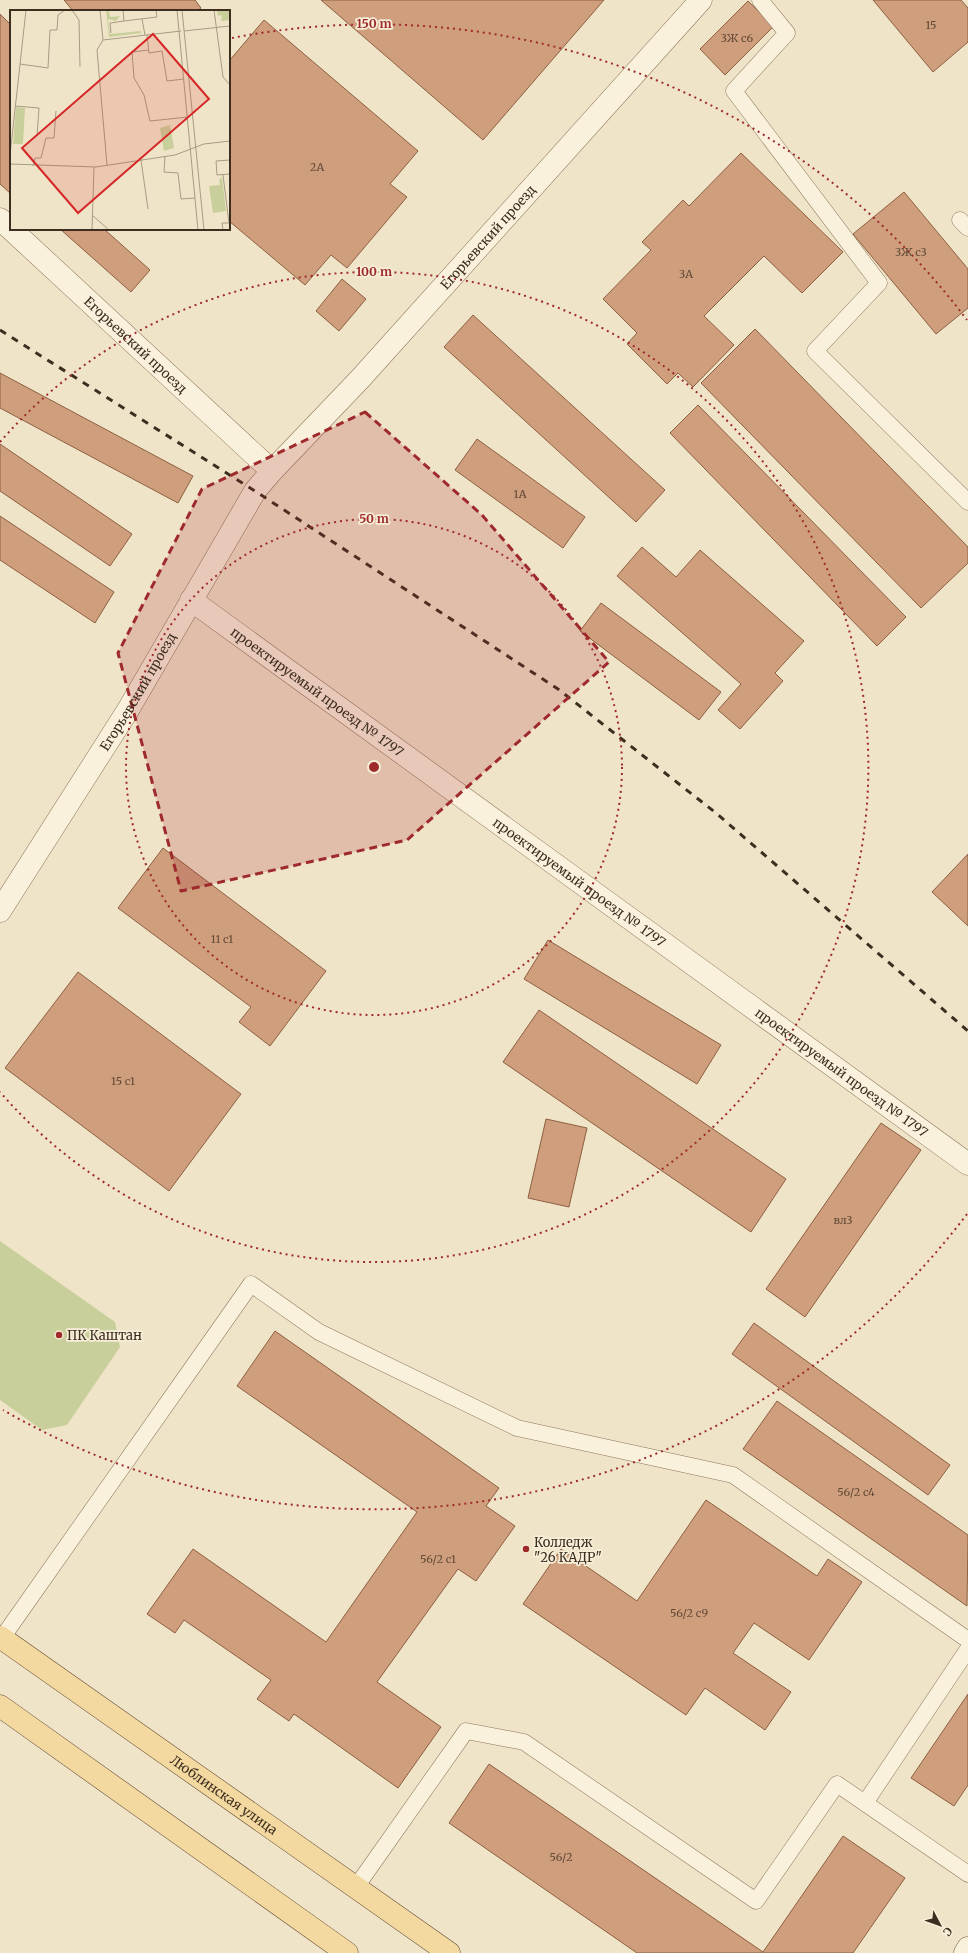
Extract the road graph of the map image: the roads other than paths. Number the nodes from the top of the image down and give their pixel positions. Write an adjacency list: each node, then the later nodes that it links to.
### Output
1 (701, 0): 6 (street, Егорьевский проезд)
2 (760, 0): 7 (lane)
3 (0, 219): 4 (street, Егорьевский проезд)
4 (10, 228)
5 (12, 230): 6 (street, Егорьевский проезд)
6 (272, 471): 8 (street, Егорьевский проезд)
7 (968, 502)
8 (191, 600): 9 (street, Егорьевский проезд); 10 (street, проектируемый проезд № 1797)
9 (0, 910)
10 (968, 1164)
11 (1, 1637): 12 (lane); 17 (main road, Люблинская улица)
12 (968, 1640)
13 (968, 1649): 15 (lane)
14 (0, 1706): 19 (main road)
15 (865, 1803): 16 (lane); 17 (lane)
16 (968, 1874)
17 (356, 1887): 20 (main road, Люблинская улица)
18 (968, 1948): 21 (street)
19 (348, 1953)
20 (449, 1953)
21 (965, 1953)

